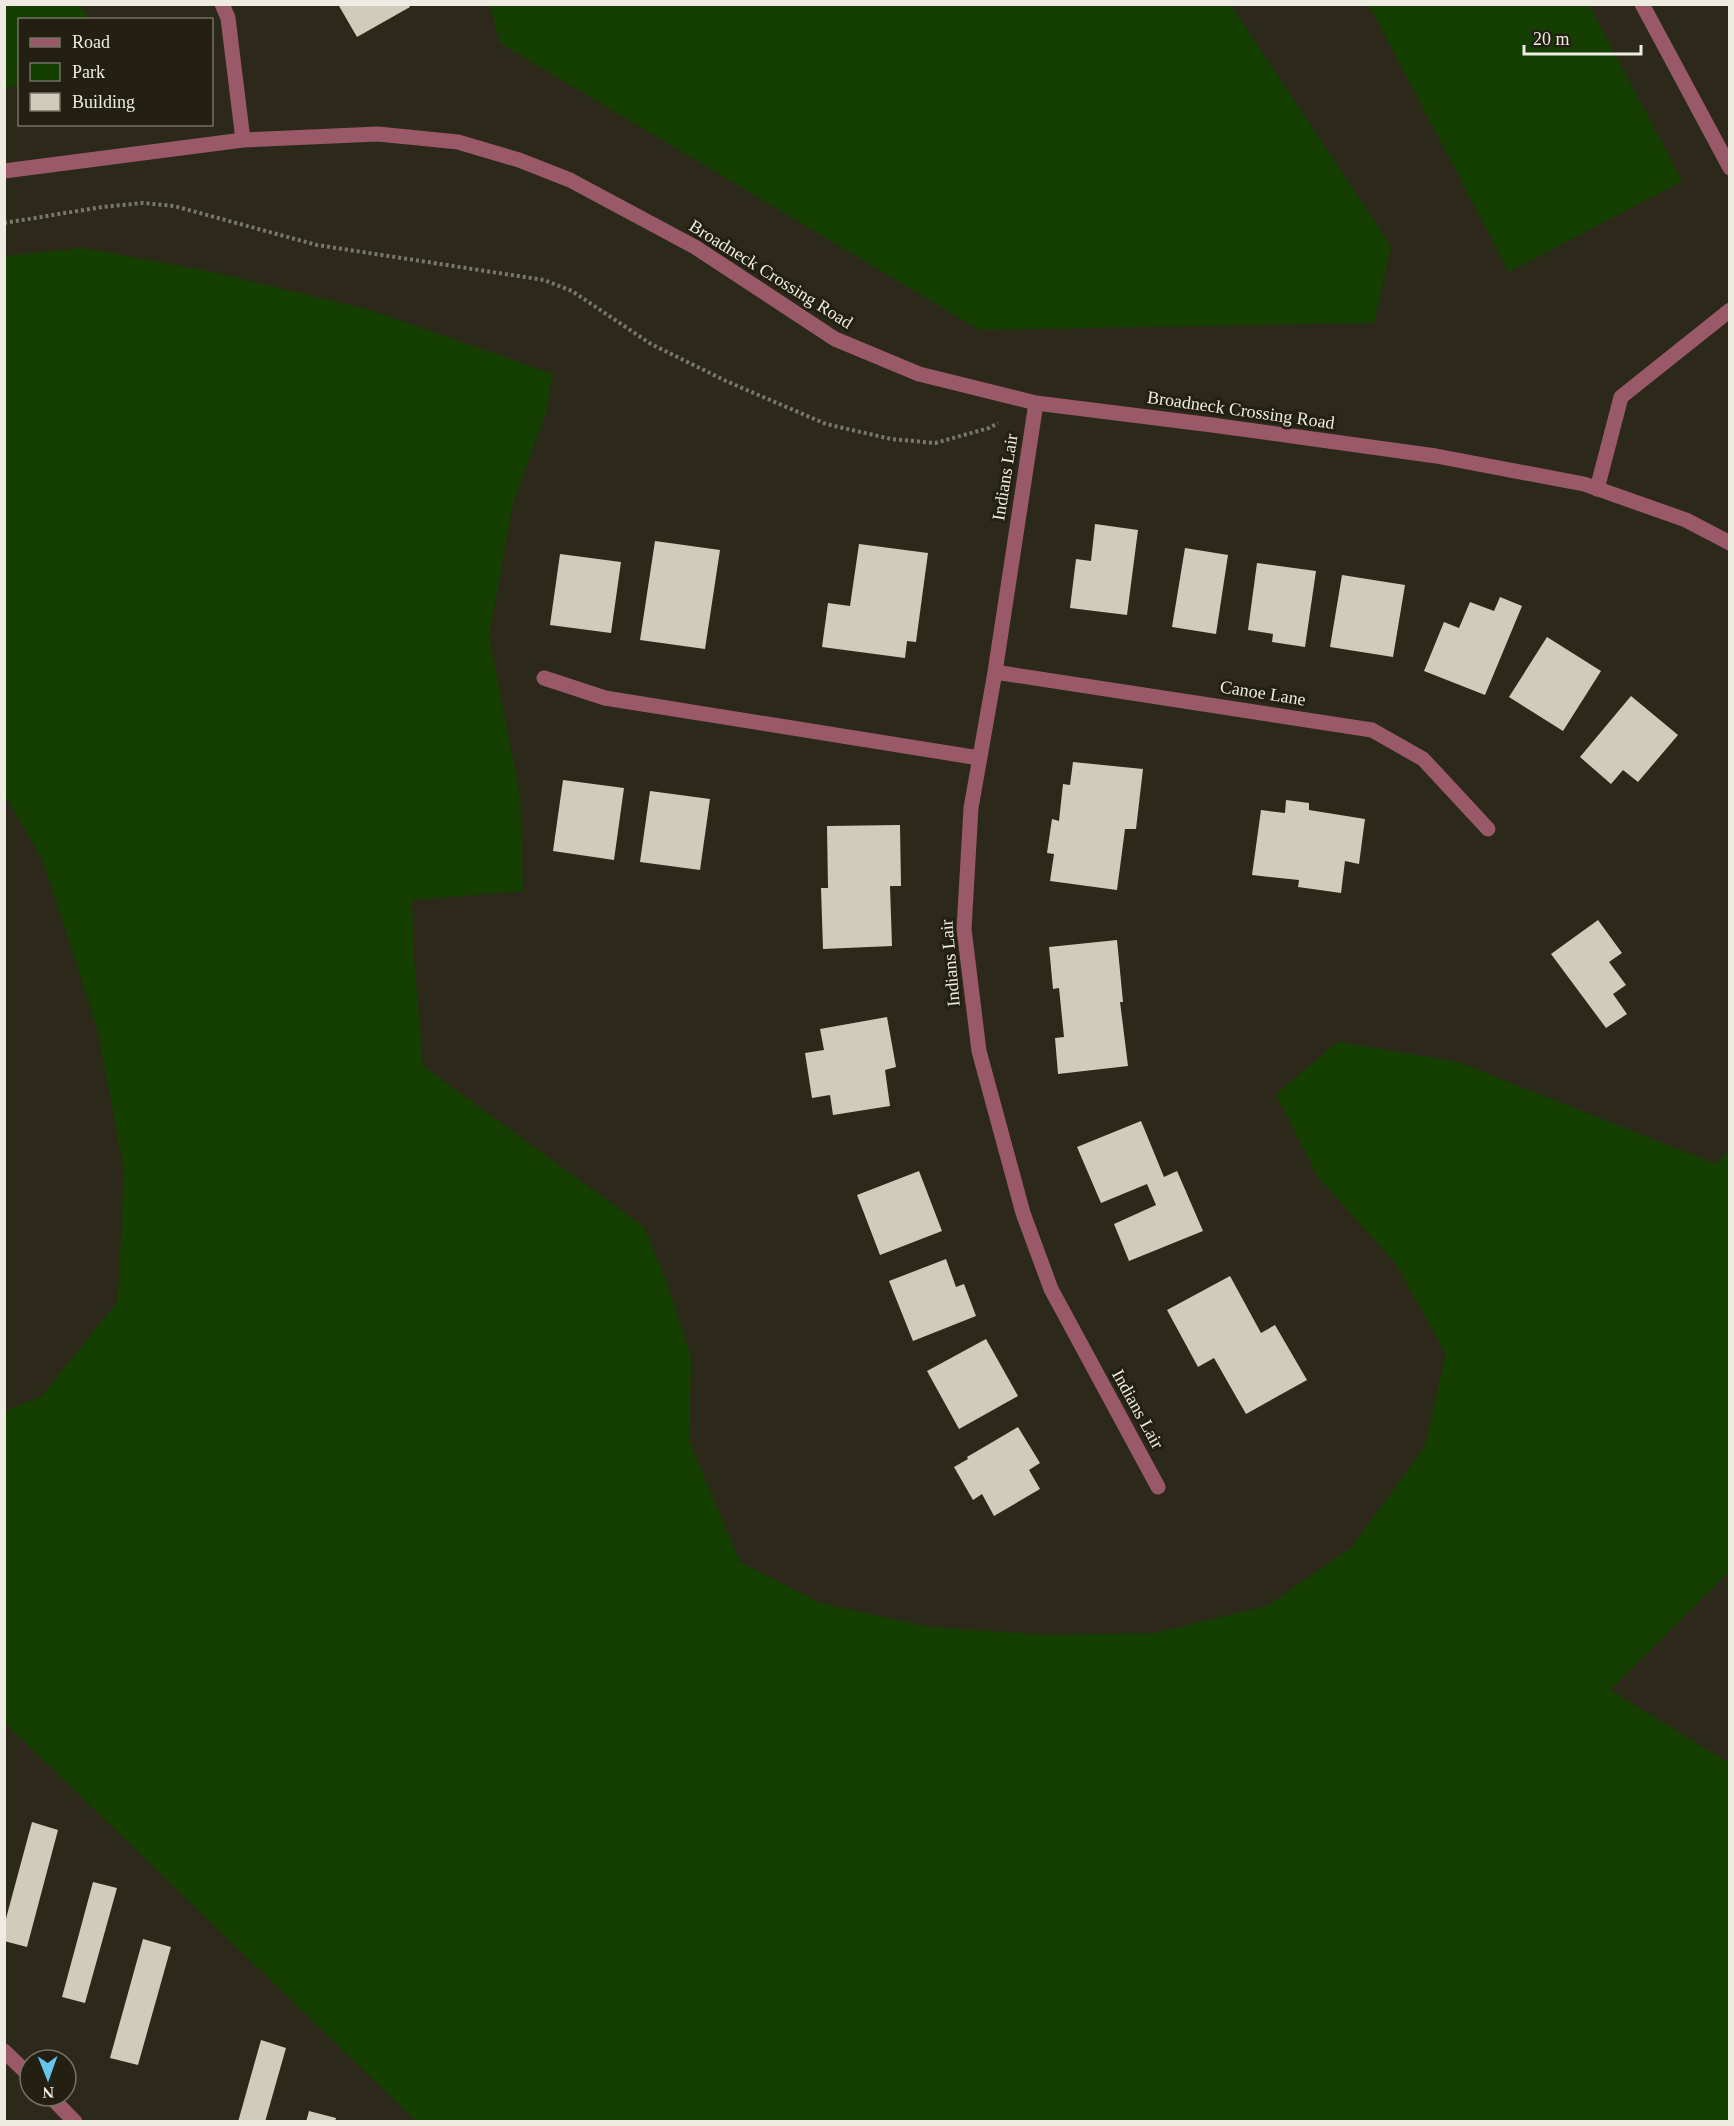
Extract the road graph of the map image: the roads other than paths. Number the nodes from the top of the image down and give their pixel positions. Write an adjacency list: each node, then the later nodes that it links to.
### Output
1 (222, 4): 3 (street)
2 (1642, 4): 4 (street)
3 (243, 140): 5 (street, Broadneck Crossing Road); 7 (street, Broadneck Crossing Road)
4 (1730, 168)
5 (4, 171)
6 (1730, 310): 8 (street)
7 (1036, 403): 8 (street, Broadneck Crossing Road); 10 (street, Indians Lair)
8 (1598, 489): 9 (street, Broadneck Crossing Road)
9 (1730, 543)
10 (995, 672): 12 (street, Indians Lair); 13 (street, Canoe Lane)
11 (544, 678): 12 (street)
12 (979, 758): 14 (street, Indians Lair)
13 (1488, 830)
14 (1158, 1487)
15 (4, 2051): 16 (street)
16 (18, 2064)
17 (62, 2108): 18 (street)
18 (75, 2121)

